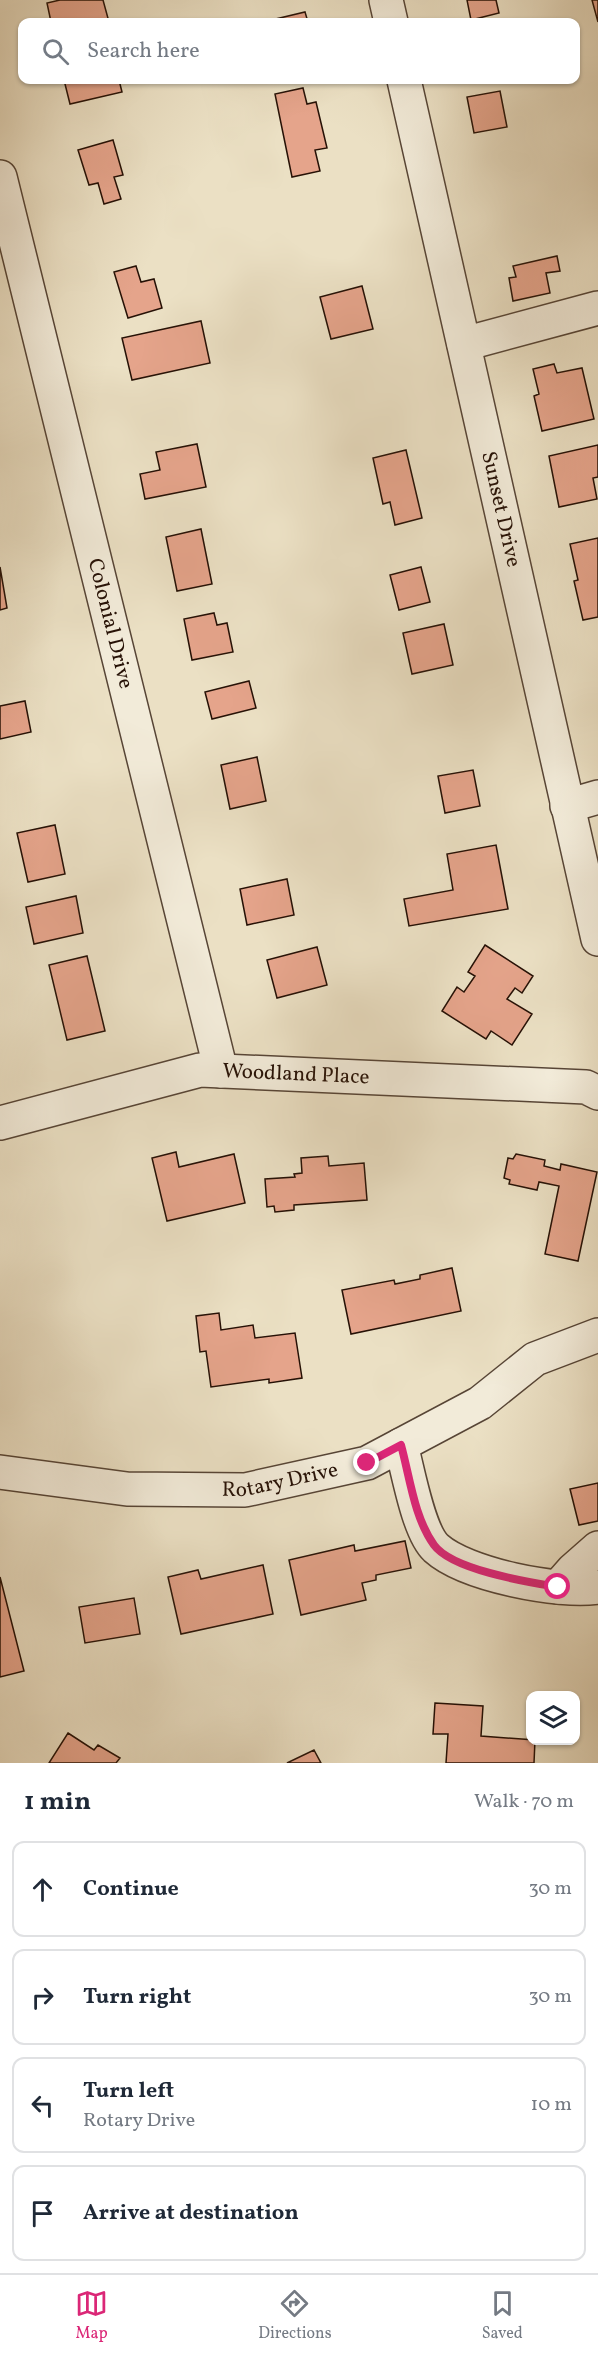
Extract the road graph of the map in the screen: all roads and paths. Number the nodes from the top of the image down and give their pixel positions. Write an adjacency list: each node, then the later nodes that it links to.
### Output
1 (386, 0): 2 (street)
2 (390, 18)
3 (405, 84): 6 (street, Sunset Drive)
4 (0, 177): 10 (street, Colonial Drive)
5 (598, 308): 6 (street)
6 (464, 345): 8 (street, Sunset Drive)
7 (598, 797): 8 (street)
8 (567, 806): 9 (street, Sunset Drive)
9 (598, 939)
10 (221, 1071): 11 (street, Woodland Place); 12 (street, Woodland Place)
11 (598, 1093)
12 (0, 1123)
13 (598, 1335): 14 (street, Rotary Drive)
14 (401, 1445): 15 (street, Rotary Drive); 17 (street)
15 (0, 1472)
16 (598, 1548): 17 (street)
17 (558, 1587): 18 (street)
18 (598, 1587)

